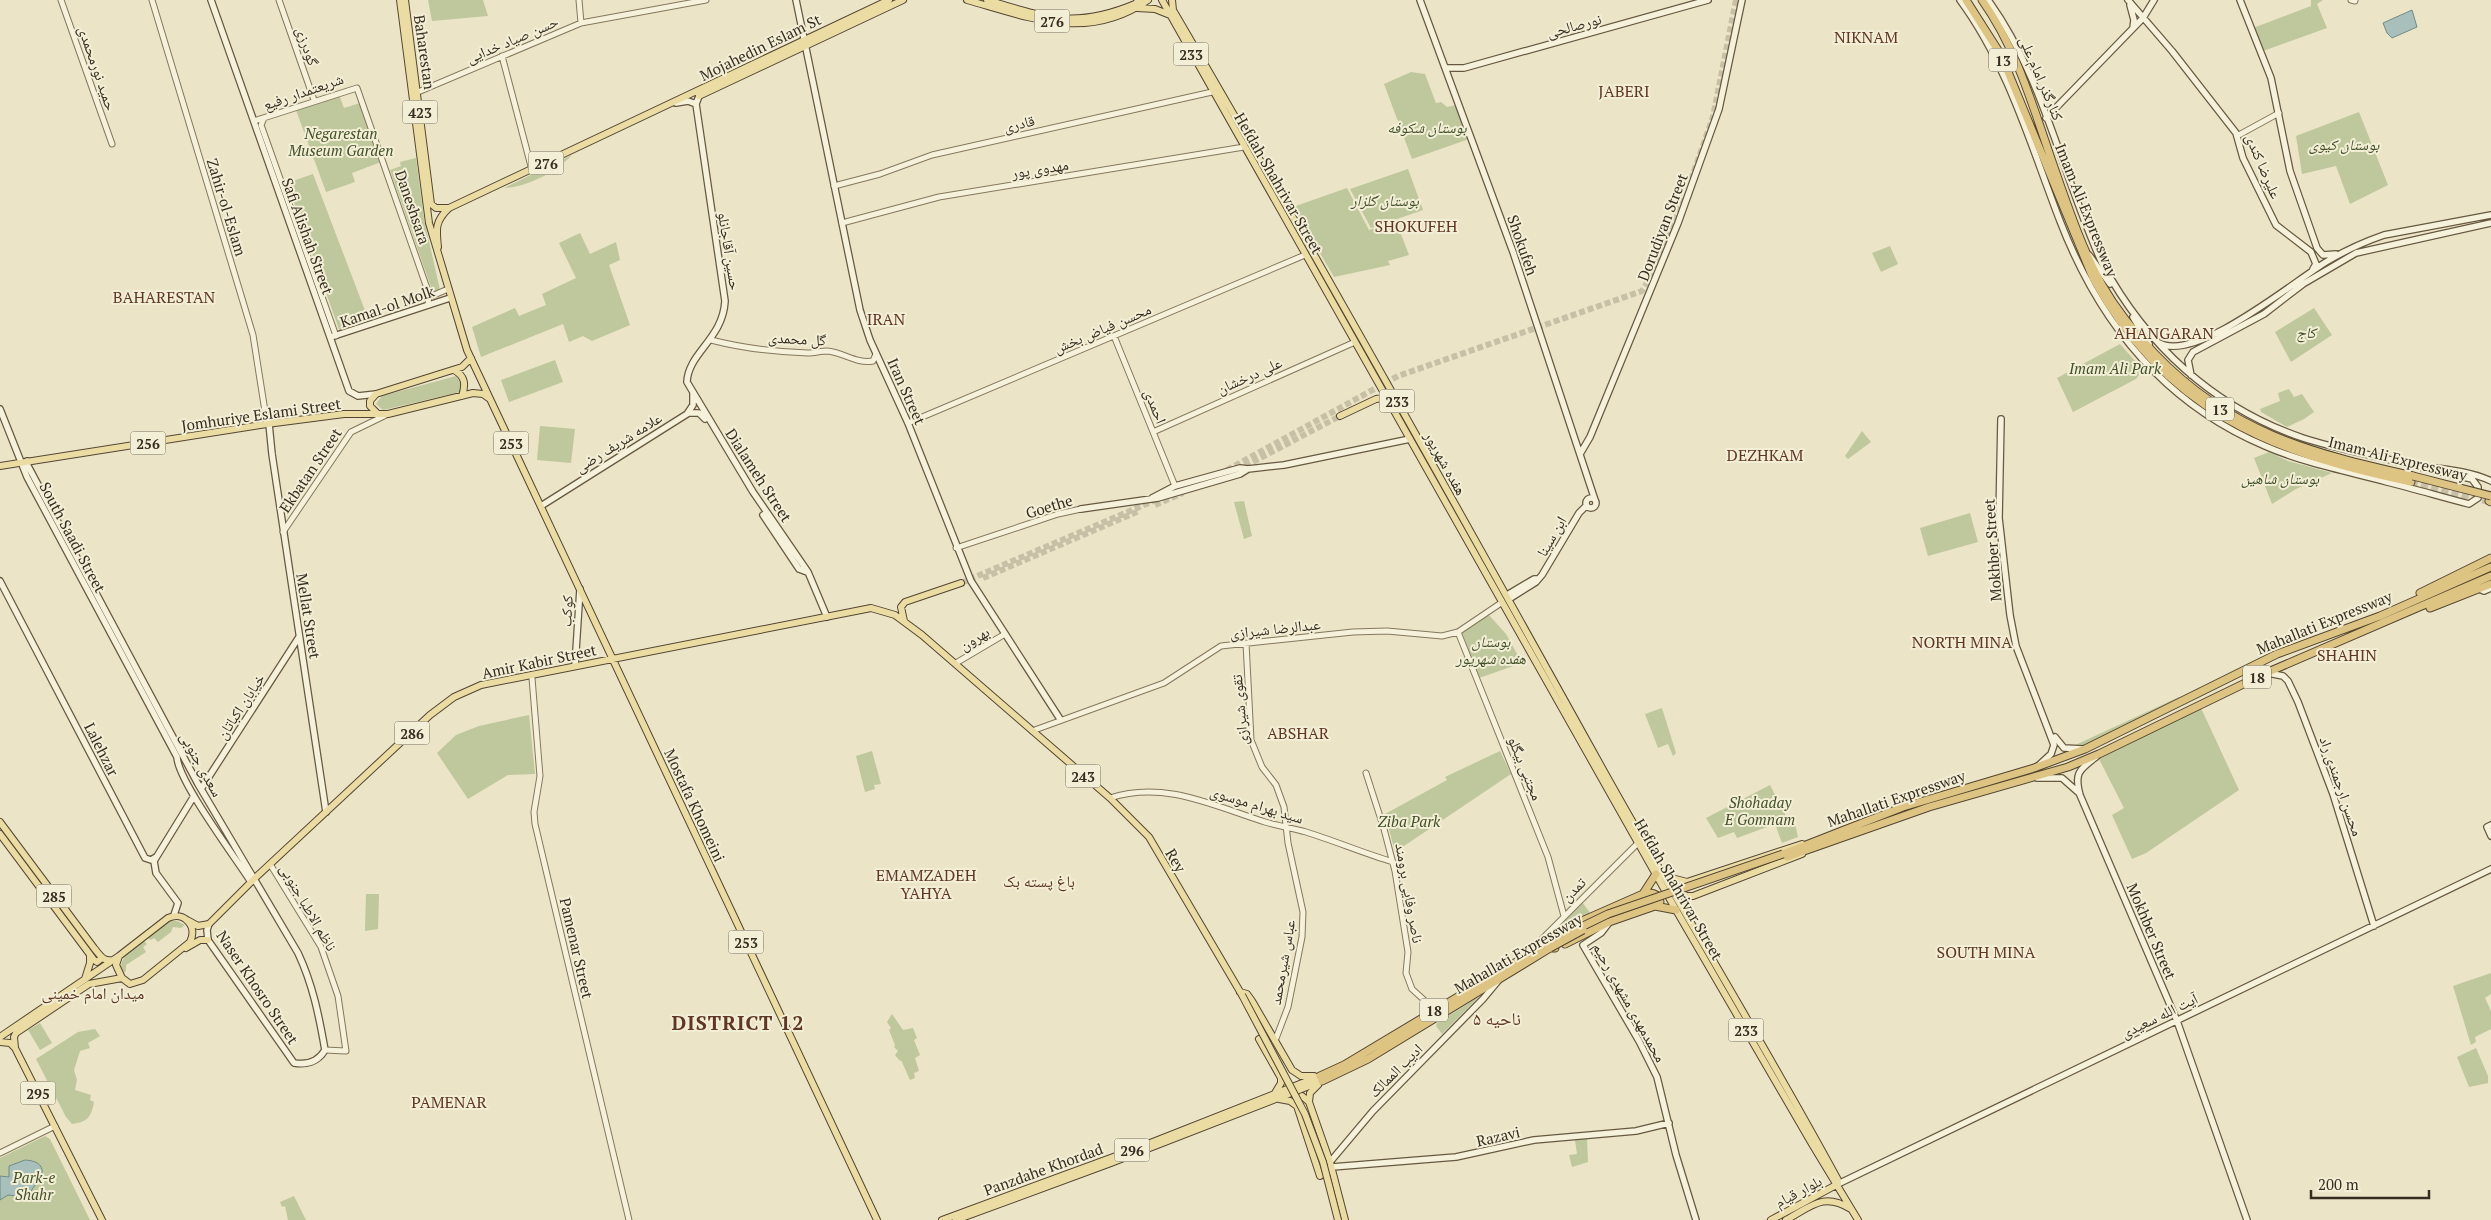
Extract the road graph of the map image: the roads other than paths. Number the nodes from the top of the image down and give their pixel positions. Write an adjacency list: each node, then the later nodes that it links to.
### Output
1 (61, 0): 48 (street, حمید نورمحمدی)
2 (152, 0): 97 (street, Zahir-ol-Eslam)
3 (211, 0): 46 (main road, Safi Alishah Street)
4 (279, 0): 40 (street, گودرزی)
5 (400, 0): 63 (main road, Baharestan / 423)
6 (406, 0): 37 (main road, Baharestan / 423)
7 (578, 0): 31 (street)
8 (706, 0): 31 (street, حسن صیاد خدایی)
9 (796, 0): 33 (main road, Iran Street)
10 (889, 0): 33 (main road, Mojahedin Eslam St / 276)
11 (903, 0): 33 (main road, Mojahedin Eslam St / 276)
12 (967, 0): 28 (main road, 276)
13 (987, 0): 28 (main road, 276)
14 (1148, 0): 27 (main road)
15 (1162, 0): 29 (main road, Hefdah Shahrivar Street / 233)
16 (1172, 0): 52 (main road, Hefdah Shahrivar Street / 233)
17 (1420, 0): 35 (main road, Shokufeh)
18 (1708, 0): 35 (main road, نورصالحی)
19 (1742, 0): 100 (main road, Dorudiyan Street)
20 (1960, 0): 103 (main road)
21 (1966, 0): 104 (highway, Imam Ali Expressway / 13)
22 (1982, 0): 62 (highway, Imam Ali Expressway / 13)
23 (1988, 0): 45 (main road, کنارگذر امام علی)
24 (2129, 0): 30 (main road, علیرضا کندی); 32 (main road)
25 (2154, 0): 30 (main road)
26 (2240, 0): 43 (main road)
27 (1137, 4): 28 (main road, 276); 29 (main road)
28 (1119, 13)
29 (1170, 15): 38 (main road, Hefdah Shahrivar Street / 233)
30 (2143, 18): 32 (main road); 47 (main road, علیرضا کندی)
31 (581, 23): 34 (street, حسن صیاد خدایی)
32 (2133, 28): 45 (main road)
33 (803, 43): 39 (main road, Mojahedin Eslam St / 276); 41 (main road, Mojahedin Eslam St / 276); 51 (main road, Iran Street)
34 (502, 56): 37 (street, حسن صیاد خدایی); 50 (street)
35 (1446, 68): 100 (main road, Shokufeh)
36 (359, 90): 40 (street, شریعتمدار رفیع); 67 (street, Daneshsara)
37 (418, 92): 53 (main road, Baharestan / 423)
38 (1212, 92): 49 (main road, Hefdah Shahrivar Street / 233); 51 (street, قادرى)
39 (699, 96): 42 (main road)
40 (314, 100): 44 (street, شریعتمدار رفیع)
41 (672, 104): 42 (main road); 50 (main road, 276)
42 (696, 104): 73 (main road, حسین آقاجانلو)
43 (2280, 113): 47 (street); 58 (main road)
44 (267, 117): 46 (street, شریعتمدار رفیع); 72 (street, Safi Alishah Street)
45 (2046, 118): 66 (main road, کنارگذر امام علی)
46 (254, 120): 72 (main road, Safi Alishah Street)
47 (2237, 136): 60 (main road, علیرضا کندی)
48 (112, 144)
49 (1244, 147): 54 (main road, Hefdah Shahrivar Street / 233); 56 (street, مهدوی پور)
50 (532, 170): 53 (main road, 276)
51 (834, 186): 56 (main road, Iran Street)
52 (1286, 206): 54 (main road); 124 (main road, هفده شهریور / 233)
53 (449, 208): 63 (main road, Baharestan)
54 (1278, 209): 61 (main road, Hefdah Shahrivar Street / 233)
55 (2491, 215): 59 (main road)
56 (842, 223): 78 (main road, Iran Street)
57 (2491, 223): 77 (main road)
58 (2315, 244): 59 (main road); 60 (main road)
59 (2352, 248): 64 (main road)
60 (2308, 250): 64 (main road)
61 (1305, 255): 71 (street, محسن فیاض بخش); 75 (main road, Hefdah Shahrivar Street / 233)
62 (2089, 255): 66 (main road); 79 (highway, Imam Ali Expressway / 13)
63 (441, 265): 65 (main road, Baharestan / 423)
64 (2308, 274): 76 (main road)
65 (448, 289): 67 (street); 68 (main road, Baharestan / 423)
66 (2117, 291): 70 (main road, کنارگذر امام علی)
67 (429, 294): 69 (street, Daneshsara)
68 (450, 298): 69 (main road, Kamal-ol Molk); 80 (main road, Baharestan / 423)
69 (428, 305): 72 (main road, Kamal-ol Molk)
70 (2130, 310): 74 (main road, کنارگذر امام علی); 79 (main road)
71 (1114, 336): 96 (street, محسن فیاض بخش); 98 (street, احمدی)
72 (334, 337): 84 (main road, Safi Alishah Street)
73 (711, 340): 78 (street, گل محمدی); 83 (main road, حسین آقاجانلو)
74 (2155, 341): 76 (main road); 82 (main road, کنارگذر امام علی)
75 (1355, 342): 87 (main road, هفده شهریور / 233); 98 (street, علی درخشان)
76 (2190, 343): 77 (main road)
77 (2194, 352): 82 (main road)
78 (876, 354): 96 (main road, Iran Street)
79 (2155, 354): 104 (highway, Imam Ali Expressway / 13)
80 (471, 358): 81 (main road); 86 (main road, Baharestan)
81 (454, 370): 84 (main road); 85 (main road)
82 (2192, 376): 103 (main road, کنارگذر امام علی)
83 (692, 390): 88 (main road, Dialameh Street); 90 (main road)
84 (376, 394): 92 (main road)
85 (462, 396): 86 (main road, Jomhuriye Eslami Street); 93 (main road, Jomhuriye Eslami Street)
86 (491, 400): 109 (main road, Mostafa Khomeini / 253)
87 (1390, 402): 94 (main road); 99 (main road, هفده شهریور / 233)
88 (701, 406): 91 (main road); 116 (main road, Dialameh Street)
89 (0, 409): 101 (main road, سعدی جنوبی)
90 (688, 412): 91 (main road); 109 (main road, علامه شریف رضی)
91 (698, 413): 116 (main road, Dialameh Street)
92 (378, 414): 93 (main road, Jomhuriye Eslami Street); 97 (main road, Jomhuriye Eslami Street / 256)
93 (388, 414): 112 (street, Ekbatan Street)
94 (1340, 416)
95 (2001, 419): 143 (main road, Mokhber Street)
96 (908, 423): 113 (main road, Iran Street)
97 (268, 424): 101 (main road, Jomhuriye Eslami Street / 256); 112 (main road, Mellat Street)
98 (1153, 432): 107 (street, احمدی)
99 (1410, 439): 107 (main road, Goethe); 125 (main road, هفده شهریور / 233)
100 (1580, 454): 110 (main road, Shokufeh)
101 (25, 462): 102 (main road, Jomhuriye Eslami Street / 256); 106 (main road, سعدی جنوبی)
102 (0, 466)
103 (2416, 466): 105 (main road)
104 (2412, 479): 108 (highway, Imam Ali Expressway / 13, bridge)
105 (2491, 482)
106 (35, 486): 131 (main road, South Saadi Street); 150 (main road, سعدی جنوبی)
107 (1172, 489): 111 (main road, Goethe)
108 (2490, 500)
109 (541, 506): 123 (main road, Mostafa Khomeini / 253)
110 (1586, 506): 124 (main road, ابن سینا)
111 (1081, 509): 113 (street, Goethe)
112 (284, 532): 134 (main road, Mellat Street)
113 (956, 548): 133 (main road, Iran Street)
114 (2491, 558): 127 (highway)
115 (2491, 567): 127 (highway, Mahallati Expressway / 18)
116 (808, 572): 129 (main road, Dialameh Street)
117 (2491, 576): 128 (highway, Mahallati Expressway / 18)
118 (0, 581): 162 (main road, Lalehzar)
119 (2491, 584): 121 (highway)
120 (962, 585): 130 (main road)
121 (2477, 588): 122 (main road); 128 (highway)
122 (2491, 588)
123 (580, 589): 136 (main road, Mostafa Khomeini / 253); 138 (main road, کوکب)
124 (1508, 597): 125 (main road); 166 (main road, Hefdah Shahrivar Street / 233)
125 (1501, 603): 132 (street, عبدالرضا شیرازی); 160 (main road, Hefdah Shahrivar Street / 233)
126 (871, 608): 129 (main road, Amir Kabir Street / 286); 130 (main road, Rey / 243)
127 (2399, 608): 144 (highway, Mahallati Expressway / 18)
128 (2415, 610): 139 (highway, Mahallati Expressway / 18)
129 (827, 617): 136 (main road, Amir Kabir Street / 286)
130 (904, 621): 137 (main road, Rey / 243)
131 (105, 623): 146 (main road, سعدی جنوبی)
132 (1458, 632): 135 (street, عبدالرضا شیرازی); 173 (street, مجتبی بیگلو)
133 (1005, 634): 137 (street, بهرون); 141 (main road, Iran Street)
134 (299, 637): 150 (main road, خیابان اکباتان); 154 (main road, Mellat Street)
135 (1246, 644): 141 (street, عبدالرضا شیرازی); 157 (street, تقوی شیرازی)
136 (613, 659): 138 (main road, Amir Kabir Street / 286); 213 (main road, Mostafa Khomeini / 253)
137 (956, 663): 142 (main road, Rey / 243)
138 (575, 666): 140 (main road, Amir Kabir Street / 286)
139 (2266, 673): 145 (highway, Mahallati Expressway / 18); 178 (main road, محسن ارجمندی راد)
140 (531, 676): 154 (main road, Amir Kabir Street / 286); 212 (street, Pamenar Street)
141 (1060, 719): 142 (street, عبدالرضا شیرازی)
142 (1032, 731): 153 (main road, Rey / 243)
143 (2050, 732): 144 (main road); 147 (main road)
144 (2085, 750): 147 (highway, Mahallati Expressway / 18)
145 (2099, 754): 149 (highway, Mahallati Expressway / 18); 151 (main road)
146 (178, 757): 150 (main road); 152 (main road, سعدی جنوبی)
147 (2034, 768): 161 (highway, Mahallati Expressway / 18)
148 (1366, 774): 163 (street, ناصر وفایی برومند)
149 (2025, 779): 151 (main road); 161 (highway, Mahallati Expressway / 18)
150 (201, 789): 167 (main road, سعدی جنوبی)
151 (2080, 795): 191 (main road, Mokhber Street)
152 (194, 796): 162 (main road); 167 (main road, سعدی جنوبی)
153 (1110, 798): 157 (street, سید بهرام موسوی); 189 (main road, Rey / 243)
154 (326, 812): 164 (main road, Amir Kabir Street / 286)
155 (1, 826): 174 (main road, 285)
156 (2489, 826): 159 (main road)
157 (1286, 827): 163 (street, سید بهرام موسوی); 194 (street, عباس شیرمحمد)
158 (0, 834): 174 (main road, 285)
159 (2491, 836)
160 (1638, 843): 166 (main road, Hefdah Shahrivar Street / 233); 173 (street, تمدن)
161 (1819, 843): 168 (main road); 168 (main road); 180 (highway, Mahallati Expressway / 18, bridge)
162 (156, 857): 172 (main road)
163 (1393, 862): 190 (street, ناصر وفایی برومند)
164 (270, 864): 167 (main road, Amir Kabir Street / 286); 198 (street, ناظم الاطبا جنوبی)
165 (2491, 869): 178 (main road, آیت الله سعیدی)
166 (1660, 875): 168 (main road); 169 (highway); 171 (main road, Hefdah Shahrivar Street / 233); 208 (main road, Hefdah Shahrivar Street / 233)
167 (253, 880): 177 (main road, Amir Kabir Street / 286); 198 (main road, سعدی جنوبی)
168 (1687, 882)
169 (1643, 894): 170 (highway); 183 (highway)
170 (1655, 906): 171 (highway); 176 (highway)
171 (1676, 910): 208 (main road, Hefdah Shahrivar Street / 233)
172 (174, 915): 175 (main road); 185 (main road)
173 (1564, 916): 183 (street, تمدن)
174 (68, 920): 182 (main road, 285); 184 (main road, 285)
175 (187, 920): 177 (main road); 181 (main road)
176 (1609, 922): 180 (highway); 203 (main road, محمدمهدی مشهدی رحیم)
177 (209, 924): 179 (main road, Naser Khosro Street)
178 (2374, 926): 191 (main road, آیت الله سعیدی)
179 (208, 940): 181 (main road); 198 (main road, Naser Khosro Street)
180 (1549, 945): 183 (highway, Mahallati Expressway / 18); 186 (highway, Mahallati Expressway / 18)
181 (180, 950): 187 (main road)
182 (90, 953): 184 (main road); 188 (main road)
183 (1528, 954): 190 (highway, Mahallati Expressway / 18)
184 (102, 958): 185 (main road)
185 (117, 958): 187 (main road); 188 (main road)
186 (1501, 977): 197 (highway, Mahallati Expressway / 18); 206 (main road, ادیب الممالک)
187 (122, 978): 196 (main road)
188 (84, 980): 192 (main road)
189 (1241, 993): 194 (main road); 216 (main road, Rey / 243, bridge)
190 (1435, 1010): 197 (highway, Mahallati Expressway / 18)
191 (2177, 1021): 208 (main road, آیت الله سعیدی); 222 (main road, Mokhber Street)
192 (0, 1037)
193 (1259, 1039): 200 (main road)
194 (1275, 1041): 199 (main road)
195 (0, 1042): 196 (main road)
196 (15, 1048): 204 (main road, 295)
197 (1378, 1048): 199 (highway, Mahallati Expressway / 18)
198 (325, 1050)
199 (1321, 1078): 200 (main road, Panzdahe Khordad / 296); 201 (main road)
200 (1275, 1096): 202 (main road); 209 (main road, Panzdahe Khordad / 296)
201 (1309, 1102): 202 (main road); 206 (main road)
202 (1297, 1106): 207 (main road)
203 (1669, 1123): 206 (main road, Razavi); 218 (main road, محمدمهدی مشهدی رحیم)
204 (54, 1124): 205 (street); 211 (main road, 295)
205 (0, 1151)
206 (1331, 1165): 207 (main road, ادیب الممالک); 217 (main road)
207 (1320, 1176)
208 (1838, 1184): 210 (main road, Hefdah Shahrivar Street / 233); 219 (main road, بلوار قیام)
209 (996, 1202): 214 (main road, Panzdahe Khordad / 296); 215 (main road, Panzdahe Khordad / 296)
210 (1852, 1210): 220 (main road); 221 (main road, Hefdah Shahrivar Street / 233)
211 (102, 1220)
212 (629, 1220)
213 (877, 1220)
214 (942, 1220)
215 (956, 1220)
216 (1338, 1220)
217 (1345, 1220)
218 (1696, 1220)
219 (1771, 1220)
220 (1786, 1220)
221 (1858, 1220)
222 (2247, 1220)

